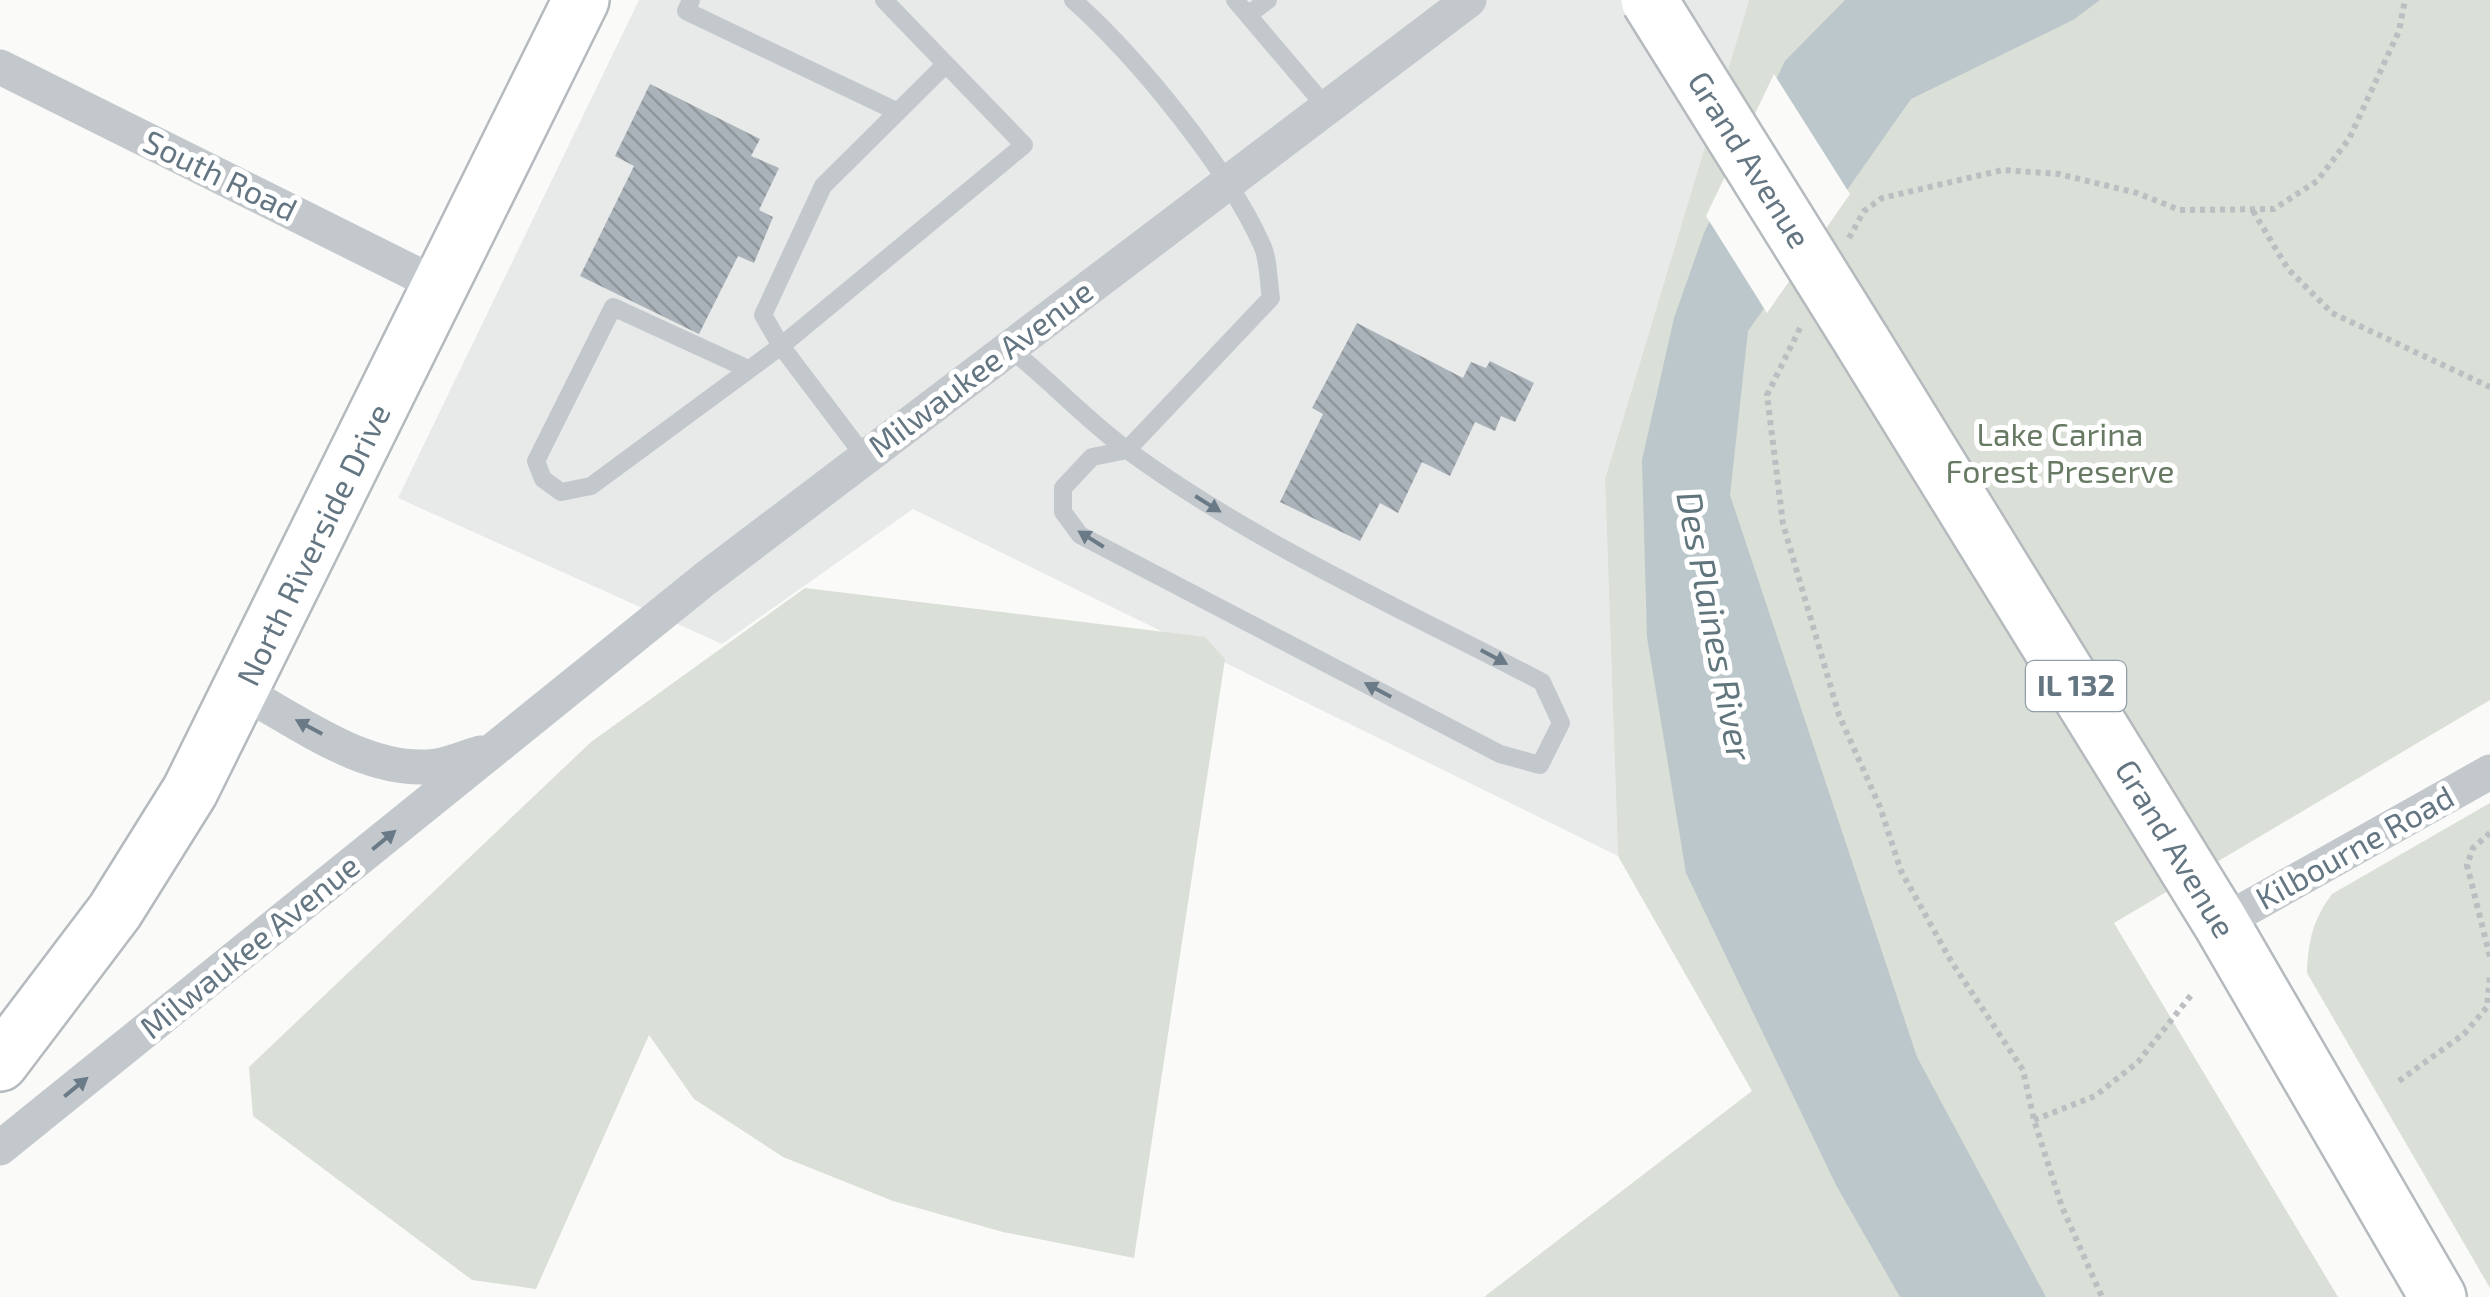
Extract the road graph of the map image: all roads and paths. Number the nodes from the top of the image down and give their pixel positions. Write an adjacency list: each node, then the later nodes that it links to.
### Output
1 (581, 0): 18 (main road, North Riverside Drive)
2 (691, 0): 14 (lane)
3 (884, 0): 11 (lane)
4 (1074, 0): 15 (lane)
5 (1235, 0): 10 (lane)
6 (1268, 0): 10 (lane)
7 (1469, 0): 13 (street, Milwaukee Avenue)
8 (1649, 0): 30 (main road, Grand Avenue / IL 132, bridge)
9 (2405, 0): 16 (path)
10 (1248, 15): 13 (lane)
11 (946, 64): 14 (lane); 19 (lane)
12 (1, 69): 18 (street, South Road)
13 (1326, 108): 15 (street, Milwaukee Avenue)
14 (898, 112): 19 (lane)
15 (1226, 183): 20 (street, Milwaukee Avenue); 24 (lane)
16 (2252, 210): 17 (path); 23 (path)
17 (1864, 212)
18 (440, 286): 26 (main road, North Riverside Drive)
19 (780, 346): 22 (lane); 25 (lane)
20 (1009, 348): 24 (lane); 25 (street, Milwaukee Avenue)
21 (1781, 363): 36 (path)
22 (748, 369): 22 (lane)
23 (2490, 387)
24 (1127, 450): 24 (lane, one-way to 24)
25 (866, 457): 27 (street, Milwaukee Avenue)
26 (243, 692): 27 (street, Milwaukee Avenue, one-way to 26); 34 (main road, North Riverside Drive)
27 (500, 747): 37 (street, Milwaukee Avenue, one-way to 27)
28 (2490, 772): 30 (street, Kilbourne Road)
29 (2490, 833): 31 (path)
30 (2220, 924): 38 (main road, Grand Avenue / IL 132)
31 (2490, 957)
32 (2490, 975): 35 (path)
33 (2192, 994): 36 (path)
34 (0, 1063)
35 (2399, 1081)
36 (2034, 1120): 39 (path)
37 (0, 1148)
38 (2429, 1282): 40 (main road)
39 (2102, 1297)
40 (2464, 1297)

